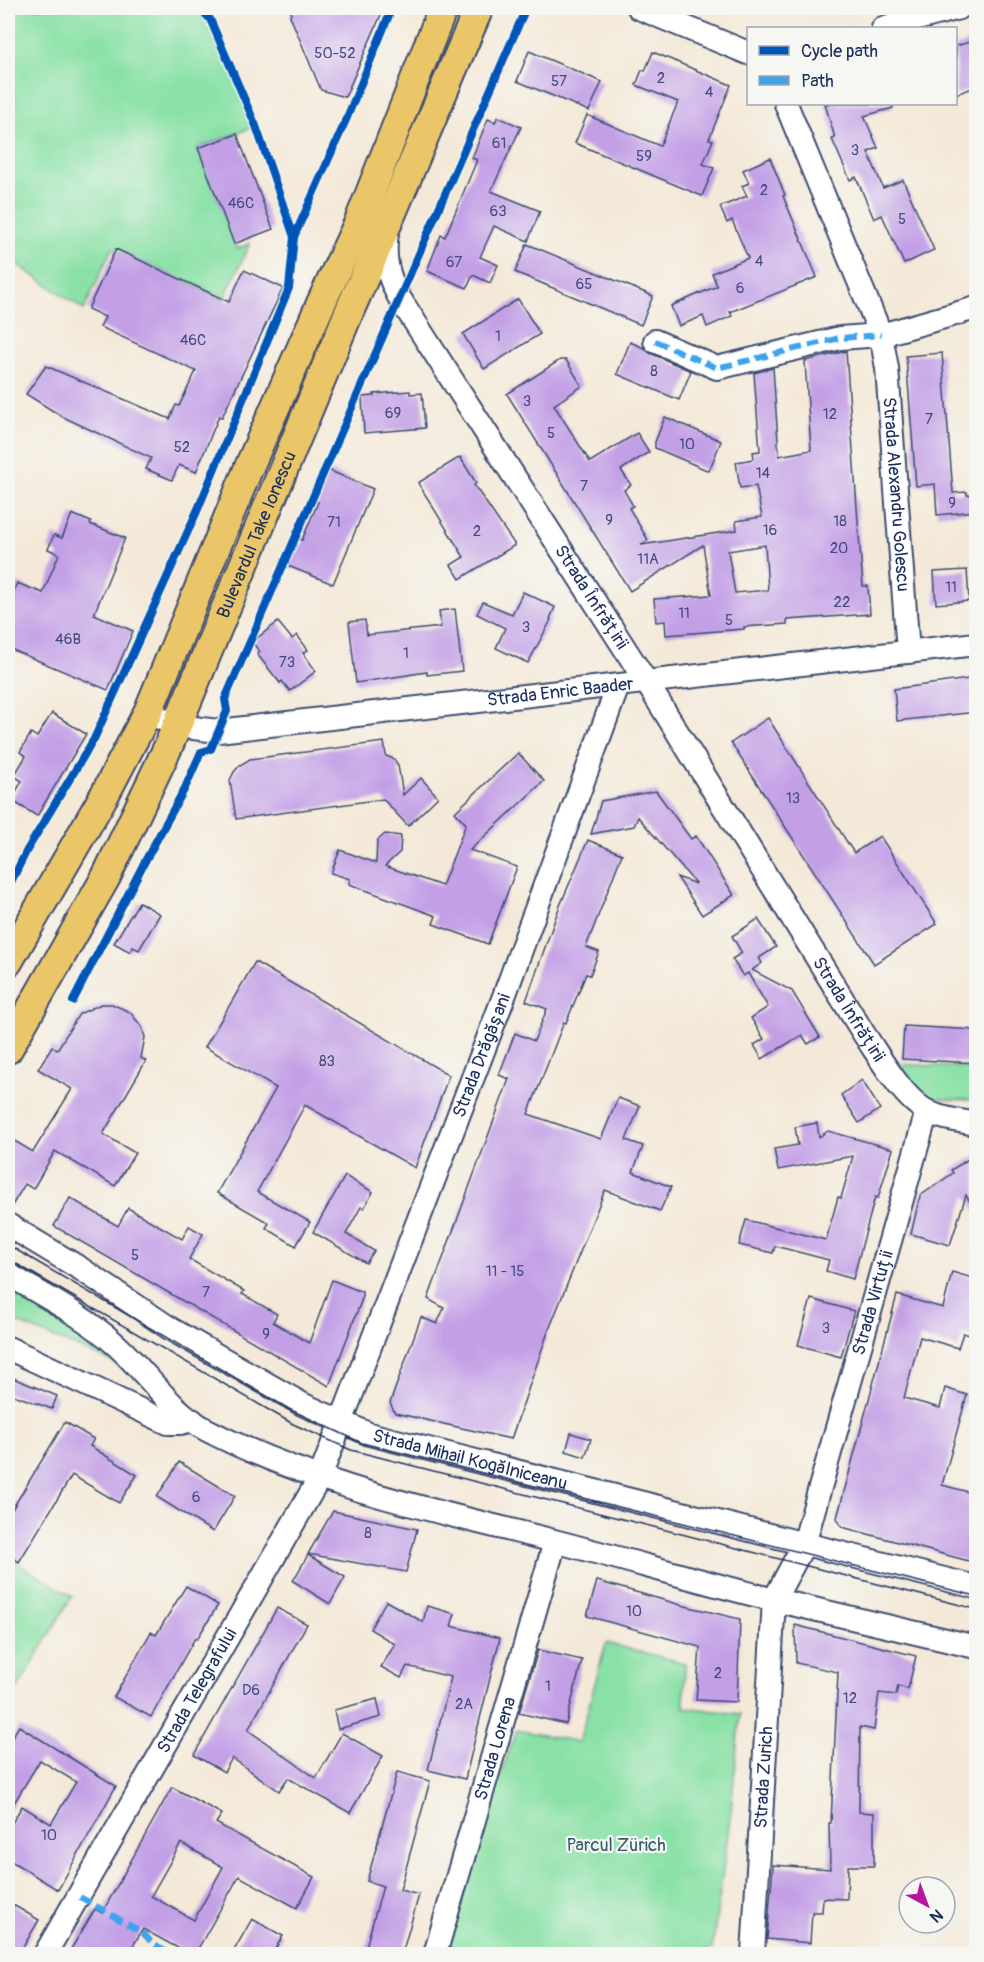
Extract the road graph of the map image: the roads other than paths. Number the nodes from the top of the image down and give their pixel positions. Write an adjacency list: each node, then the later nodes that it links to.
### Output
1 (443, 8): 16 (main road, Bulevardul Take Ionescu)
2 (479, 8): 8 (main road, Bulevardul Take Ionescu)
3 (639, 8): 6 (street)
4 (959, 8): 5 (street)
5 (887, 27)
6 (747, 53)
7 (786, 105): 10 (street, Strada Alexandru Golescu)
8 (389, 220): 14 (street, Strada Înfrățirii); 17 (main road, Bulevardul Take Ionescu)
9 (976, 308): 10 (street)
10 (881, 335): 11 (street); 13 (street, Strada Alexandru Golescu)
11 (655, 341)
12 (976, 644): 13 (street, Strada Enric Baader)
13 (908, 652): 14 (street, Strada Enric Baader)
14 (647, 683): 15 (street, Strada Enric Baader); 20 (street, Strada Înfrățirii)
15 (618, 686): 17 (street, Strada Enric Baader); 26 (street, Strada Drăgășani)
16 (148, 712): 17 (street, Strada Enric Baader); 18 (main road, Bulevardul Take Ionescu)
17 (177, 726): 19 (main road, Bulevardul Take Ionescu)
18 (8, 962)
19 (8, 1049)
20 (927, 1111): 21 (street); 29 (street, Strada Virtuții)
21 (976, 1124)
22 (8, 1225): 26 (street, Strada Mihail Kogălniceanu)
23 (8, 1274): 25 (street)
24 (8, 1348): 25 (street)
25 (192, 1420): 27 (street)
26 (342, 1423): 27 (street, Strada Telegrafului); 29 (street, Strada Mihail Kogălniceanu)
27 (320, 1477): 28 (street); 33 (street, Strada Telegrafului)
28 (555, 1542): 31 (street); 34 (street, Strada Lorena)
29 (804, 1544): 30 (street, Strada Mihail Kogălniceanu); 31 (street, Strada Virtuții)
30 (976, 1587)
31 (774, 1600): 32 (street); 35 (street, Strada Zurich)
32 (976, 1647)
33 (45, 1954)
34 (435, 1954)
35 (753, 1954)

